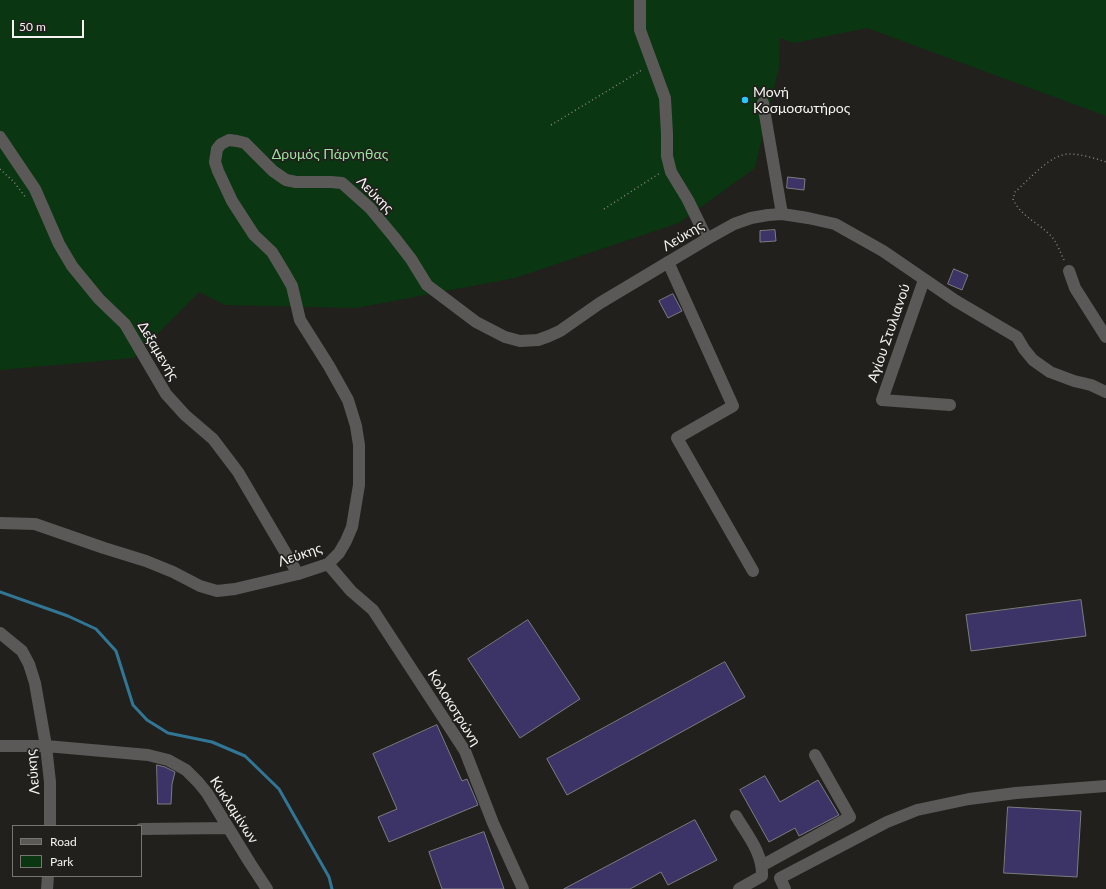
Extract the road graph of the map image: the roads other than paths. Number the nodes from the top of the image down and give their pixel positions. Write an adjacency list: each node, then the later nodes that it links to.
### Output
1 (640, 0): 5 (street)
2 (763, 103): 4 (street)
3 (0, 137): 15 (street, Δεξαμενής)
4 (782, 214): 5 (street, Λεύκης); 8 (street, Λεύκης)
5 (707, 239): 6 (street, Λεύκης)
6 (668, 262): 13 (street, Λεύκης); 14 (street)
7 (1069, 271): 9 (street)
8 (924, 280): 10 (street, Λεύκης); 11 (street, Αγίου Στυλιανού)
9 (1106, 337)
10 (1105, 390)
11 (950, 405)
12 (0, 523): 15 (street, Λεύκης)
13 (328, 564): 15 (street, Λεύκης); 29 (street, Κολοκοτρώνη)
14 (753, 570)
15 (298, 574)
16 (0, 633): 18 (street, Λεύκης)
17 (0, 746): 18 (street, Κυκλαμίνων)
18 (46, 746): 22 (street, Λεύκης); 23 (street, Κυκλαμίνων)
19 (815, 755): 25 (street)
20 (1106, 786): 31 (street)
21 (736, 816): 25 (street)
22 (50, 825)
23 (228, 828): 24 (street); 28 (street, Κυκλαμίνων)
24 (142, 829)
25 (762, 865): 30 (street)
26 (48, 877): 27 (street)
27 (47, 889)
28 (267, 889)
29 (523, 889)
30 (740, 889)
31 (785, 889)

